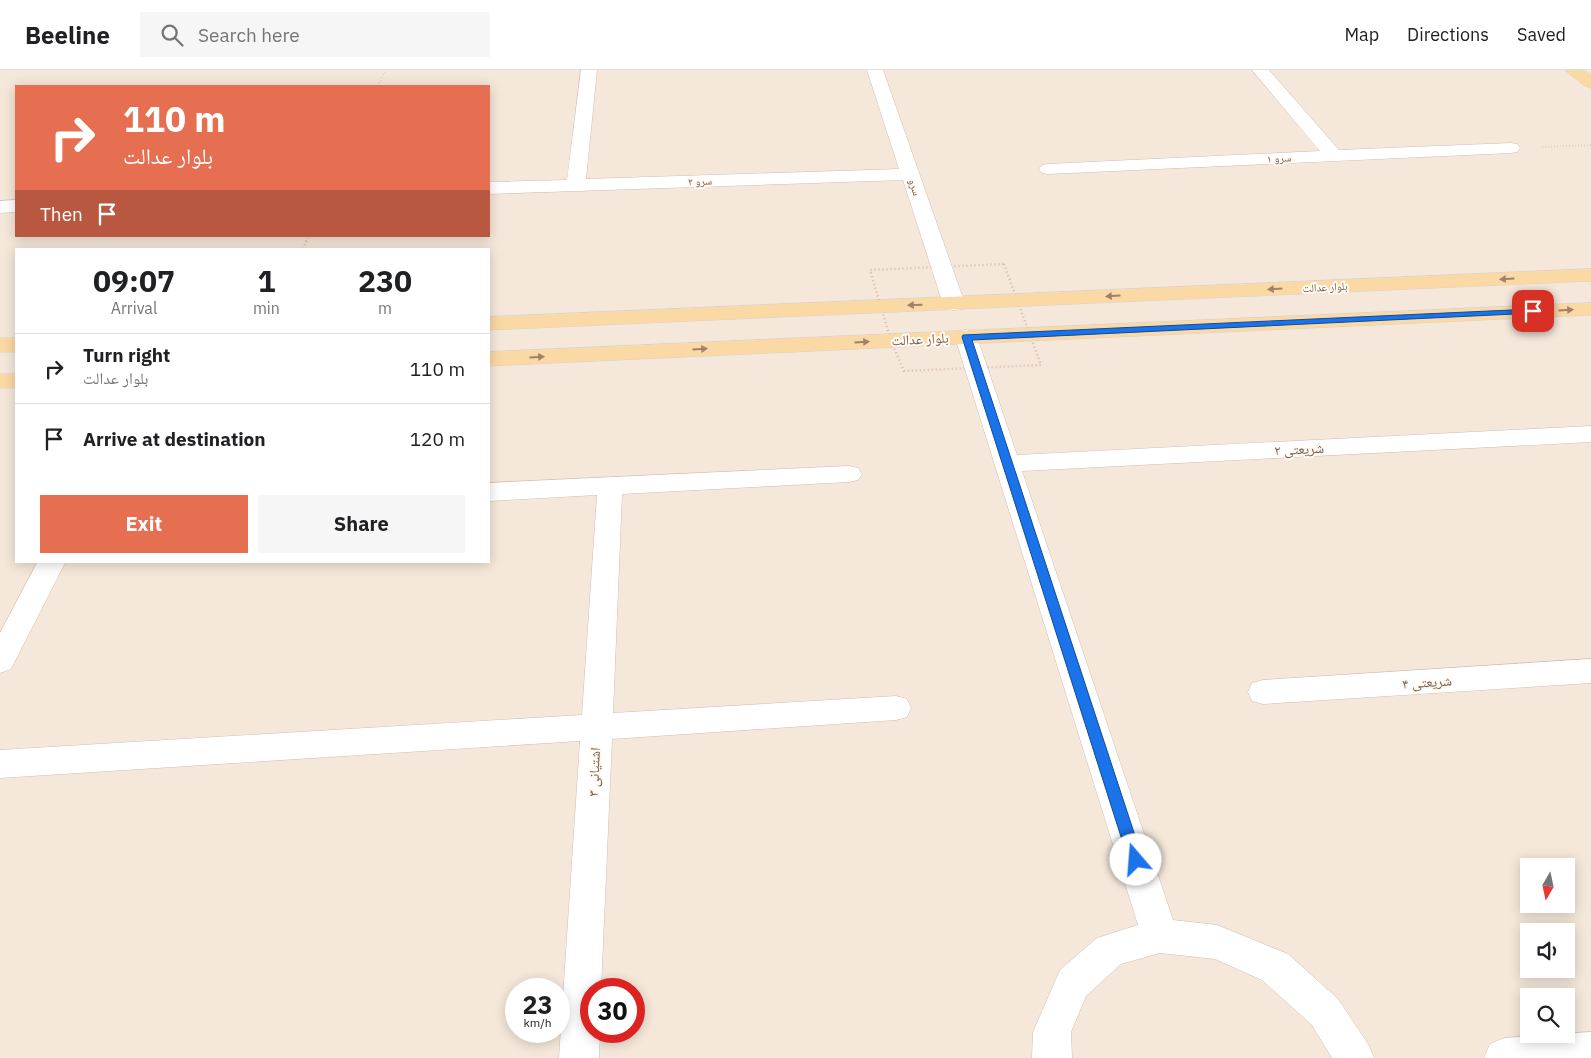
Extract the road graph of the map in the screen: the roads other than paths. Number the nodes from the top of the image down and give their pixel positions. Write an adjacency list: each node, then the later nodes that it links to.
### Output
1 (590, 70): 10 (street)
2 (875, 70): 9 (street, سرو)
3 (1260, 70): 7 (street)
4 (1573, 70): 5 (main road)
5 (1591, 84)
6 (1511, 148): 7 (street, سرو ۱)
7 (1334, 156): 8 (street, سرو ۱)
8 (1048, 168)
9 (910, 174): 10 (street, سرو ۲); 15 (street, سرو)
10 (576, 185): 11 (street, سرو ۲)
11 (490, 188)
12 (15, 206): 13 (street)
13 (0, 207)
14 (1591, 275): 15 (main road, بلوار عدالت, one-way to 15)
15 (954, 304): 17 (main road, بلوار عدالت, one-way to 17)
16 (1591, 309): 18 (main road, بلوار عدالت, one-way to 16)
17 (490, 324)
18 (966, 337): 21 (main road, بلوار عدالت, one-way to 18); 25 (street)
19 (0, 345): 20 (main road)
20 (15, 345)
21 (490, 359)
22 (0, 381): 23 (main road)
23 (15, 381)
24 (1591, 434): 25 (street, شریعتی ۲)
25 (1007, 464): 36 (street)
26 (849, 474): 27 (street)
27 (610, 486): 28 (street); 34 (street, اشتیانی ۳)
28 (490, 492)
29 (51, 563): 30 (street)
30 (0, 661)
31 (1591, 671): 32 (street, شریعتی ۴)
32 (1263, 692)
33 (896, 708): 34 (street)
34 (597, 727): 35 (street); 38 (street, اشتیانی ۳)
35 (0, 764)
36 (1160, 936): 39 (street); 40 (street)
37 (1591, 1051): 41 (street)
38 (579, 1058)
39 (1052, 1058)
40 (1354, 1058)
41 (1504, 1058)

